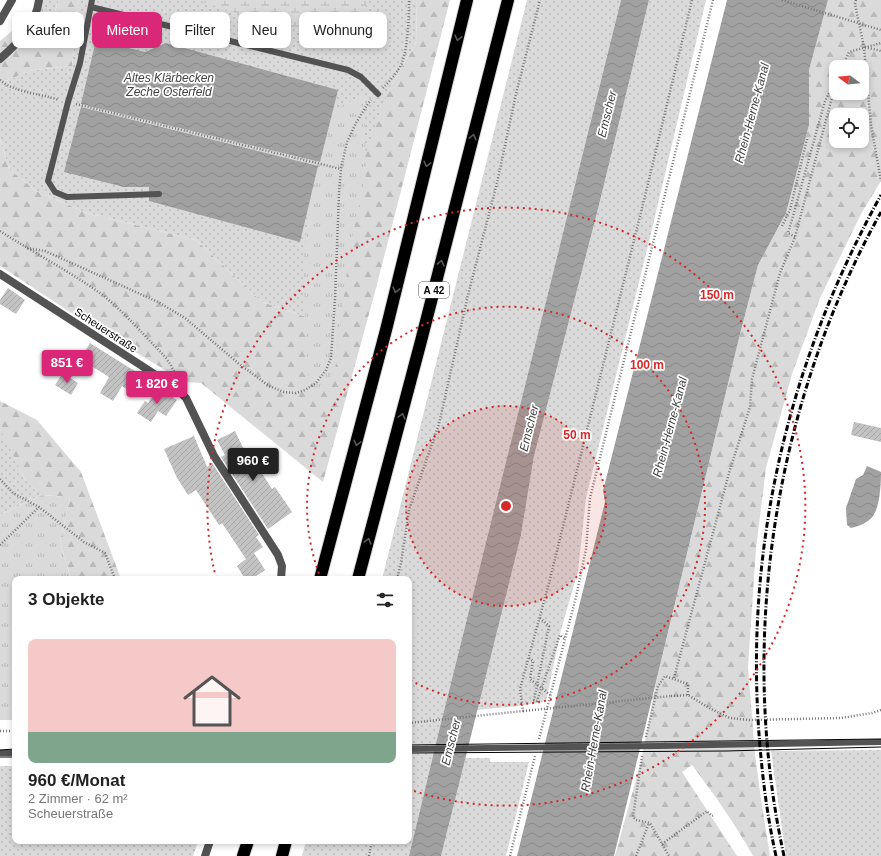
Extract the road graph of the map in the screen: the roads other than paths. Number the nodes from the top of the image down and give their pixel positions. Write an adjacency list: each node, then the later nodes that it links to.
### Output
1 (12, 0): 7 (street)
2 (39, 0): 8 (street)
3 (92, 0): 6 (lane)
4 (467, 0): 13 (highway, one-way to 13)
5 (508, 0): 14 (highway, A 42, one-way to 5)
6 (91, 7): 9 (lane); 10 (lane)
7 (0, 21)
8 (0, 59)
9 (378, 94)
10 (159, 194)
11 (0, 274): 12 (street, Scheuerstraße)
12 (281, 576)
13 (321, 576)
14 (359, 576)
15 (881, 742): 16 (lane, bridge)
16 (412, 748)
17 (0, 753): 18 (lane)
18 (12, 753)
19 (209, 844): 22 (street)
20 (247, 844): 23 (highway)
21 (285, 844): 24 (highway)
22 (205, 856)
23 (243, 856)
24 (282, 856)

